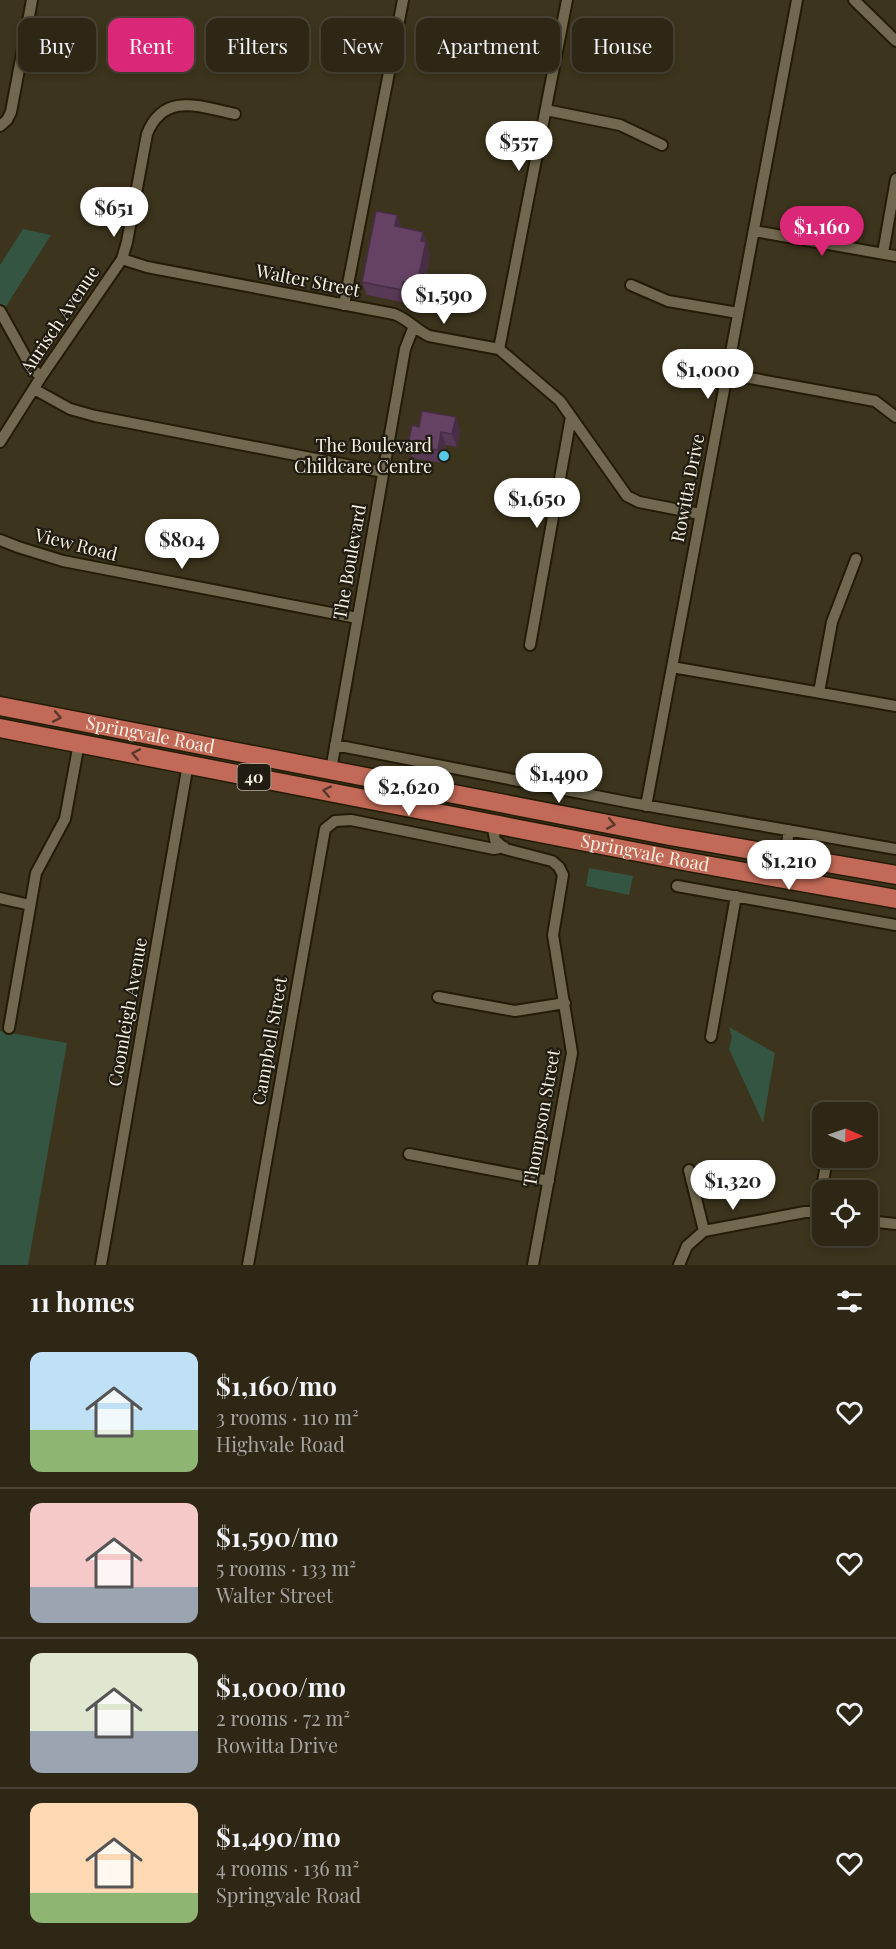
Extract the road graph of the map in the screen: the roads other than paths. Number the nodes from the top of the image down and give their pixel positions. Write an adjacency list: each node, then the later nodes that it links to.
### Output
1 (32, 0): 9 (street)
2 (403, 0): 17 (street)
3 (567, 0): 7 (street)
4 (797, 0): 12 (street, Rowitta Drive)
5 (854, 0): 6 (street)
6 (896, 41)
7 (546, 110): 10 (street); 21 (street)
8 (235, 114): 15 (street, Aurisch Avenue)
9 (0, 126)
10 (662, 145)
11 (896, 179): 13 (street)
12 (754, 231): 13 (street); 19 (street, Rowitta Drive)
13 (883, 253): 14 (street)
14 (896, 256)
15 (122, 259): 17 (street, Walter Street); 23 (street, Aurisch Avenue)
16 (631, 285): 19 (street)
17 (344, 305): 20 (street, Walter Street)
18 (0, 311): 23 (street)
19 (738, 313): 22 (street, Rowitta Drive)
20 (414, 326): 21 (street, Walter Street); 28 (street, The Boulevard)
21 (499, 349): 25 (street, Walter Street)
22 (728, 374): 26 (street); 29 (street, Rowitta Drive)
23 (41, 377): 24 (street, Aurisch Avenue)
24 (34, 389): 27 (street, Aurisch Avenue); 28 (street)
25 (571, 417): 29 (street, Walter Street); 33 (street)
26 (896, 417)
27 (0, 442)
28 (383, 472): 32 (street, The Boulevard)
29 (699, 514): 34 (street, Rowitta Drive)
30 (0, 540): 32 (street, View Road)
31 (856, 559): 35 (street)
32 (357, 618): 40 (street, The Boulevard)
33 (530, 645)
34 (672, 667): 35 (street); 44 (street, Rowitta Drive)
35 (819, 692): 37 (street)
36 (0, 705): 42 (highway, Springvale Road / 40, one-way to 42)
37 (896, 706)
38 (0, 728): 39 (highway, Springvale Road / 40)
39 (79, 743): 41 (highway, Springvale Road / 40, one-way to 39); 58 (street)
40 (335, 745): 42 (street, The Boulevard); 44 (street)
41 (188, 764): 46 (highway, Springvale Road / 40, one-way to 41); 71 (street, Coomleigh Avenue)
42 (331, 770): 43 (highway, Springvale Road / 40)
43 (512, 805): 46 (street); 50 (highway, Springvale Road / 40, one-way to 50)
44 (646, 806): 47 (street)
45 (329, 824): 48 (street, Springvale Road); 72 (street, Campbell Street)
46 (500, 825): 48 (street); 48 (street); 53 (highway, Springvale Road / 40)
47 (789, 830): 49 (street); 50 (street)
48 (503, 846): 51 (street, Springvale Road)
49 (896, 849)
50 (784, 856): 52 (highway, Springvale Road / 40); 53 (street)
51 (561, 869): 61 (street, Thompson Street)
52 (896, 875)
53 (782, 879): 57 (highway, Springvale Road / 40)
54 (677, 886): 55 (street, Springvale Road)
55 (736, 896): 59 (street, Springvale Road); 63 (street)
56 (0, 898): 58 (street)
57 (896, 898)
58 (30, 905): 62 (street)
59 (896, 924)
60 (438, 998): 61 (street)
61 (565, 1003): 66 (street, Thompson Street)
62 (9, 1028)
63 (711, 1037)
64 (409, 1154): 66 (street)
65 (689, 1170): 70 (street)
66 (549, 1181): 73 (street, Thompson Street)
67 (812, 1213): 70 (street)
68 (878, 1222): 69 (street)
69 (896, 1224)
70 (704, 1231): 74 (street)
71 (101, 1265)
72 (248, 1265)
73 (533, 1265)
74 (679, 1265)

